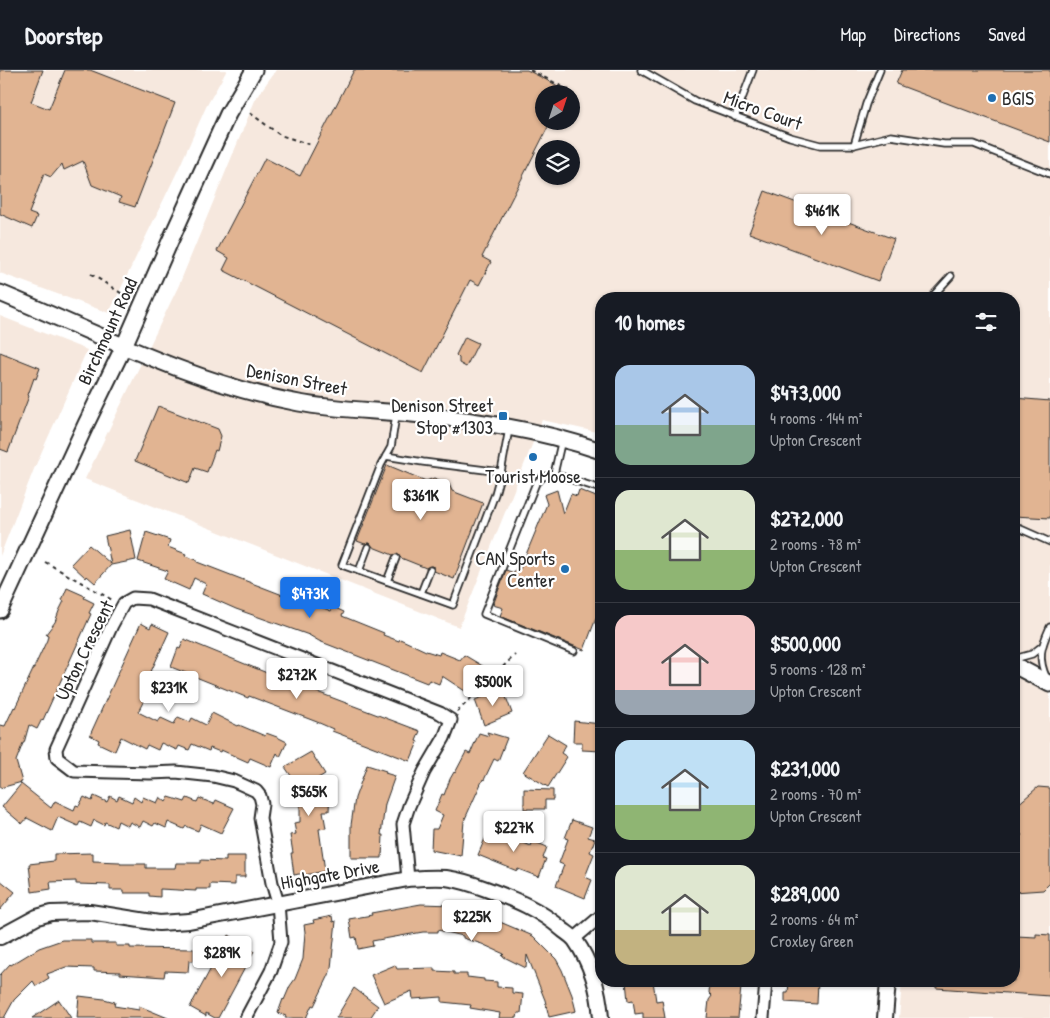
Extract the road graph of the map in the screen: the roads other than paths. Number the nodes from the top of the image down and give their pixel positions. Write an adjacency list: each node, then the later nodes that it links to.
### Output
1 (254, 70): 11 (main road, Birchmount Road)
2 (641, 70): 5 (lane, Micro Court)
3 (753, 70): 5 (lane)
4 (880, 70): 6 (lane)
5 (734, 117): 6 (lane, Micro Court)
6 (854, 145): 7 (lane, Micro Court)
7 (1050, 174)
8 (951, 276): 9 (lane)
9 (936, 292)
10 (0, 293): 11 (main road, Denison Street)
11 (124, 346): 12 (main road, Denison Street); 28 (main road, Birchmount Road)
12 (397, 412): 13 (main road, Denison Street); 16 (lane)
13 (509, 427): 14 (main road, Denison Street); 17 (lane)
14 (562, 438): 15 (main road, Denison Street); 18 (lane)
15 (595, 449)
16 (386, 456): 17 (lane); 25 (lane)
17 (501, 472): 27 (lane)
18 (554, 474): 19 (lane); 31 (lane)
19 (595, 487)
20 (1020, 529): 21 (lane)
21 (1050, 542)
22 (368, 547): 25 (lane)
23 (396, 558): 26 (lane)
24 (430, 570): 27 (lane)
25 (359, 571): 26 (lane)
26 (387, 581): 27 (lane)
27 (421, 594)
28 (0, 610)
29 (1050, 627): 30 (lane)
30 (1041, 647): 32 (lane); 34 (lane)
31 (574, 651)
32 (1020, 657)
33 (1020, 668): 34 (main road)
34 (1050, 684)
35 (408, 879): 36 (street, Highgate Drive); 36 (street, Upton Crescent); 39 (street, Highgate Drive)
36 (278, 903): 38 (street, Highgate Drive); 44 (street)
37 (595, 921): 39 (street)
38 (0, 937)
39 (574, 939): 40 (street, Highgate Drive)
40 (595, 979)
41 (597, 987): 45 (street, Highgate Drive)
42 (766, 987): 46 (street)
43 (888, 987): 47 (street)
44 (246, 1018)
45 (601, 1018)
46 (763, 1018)
47 (885, 1018)

